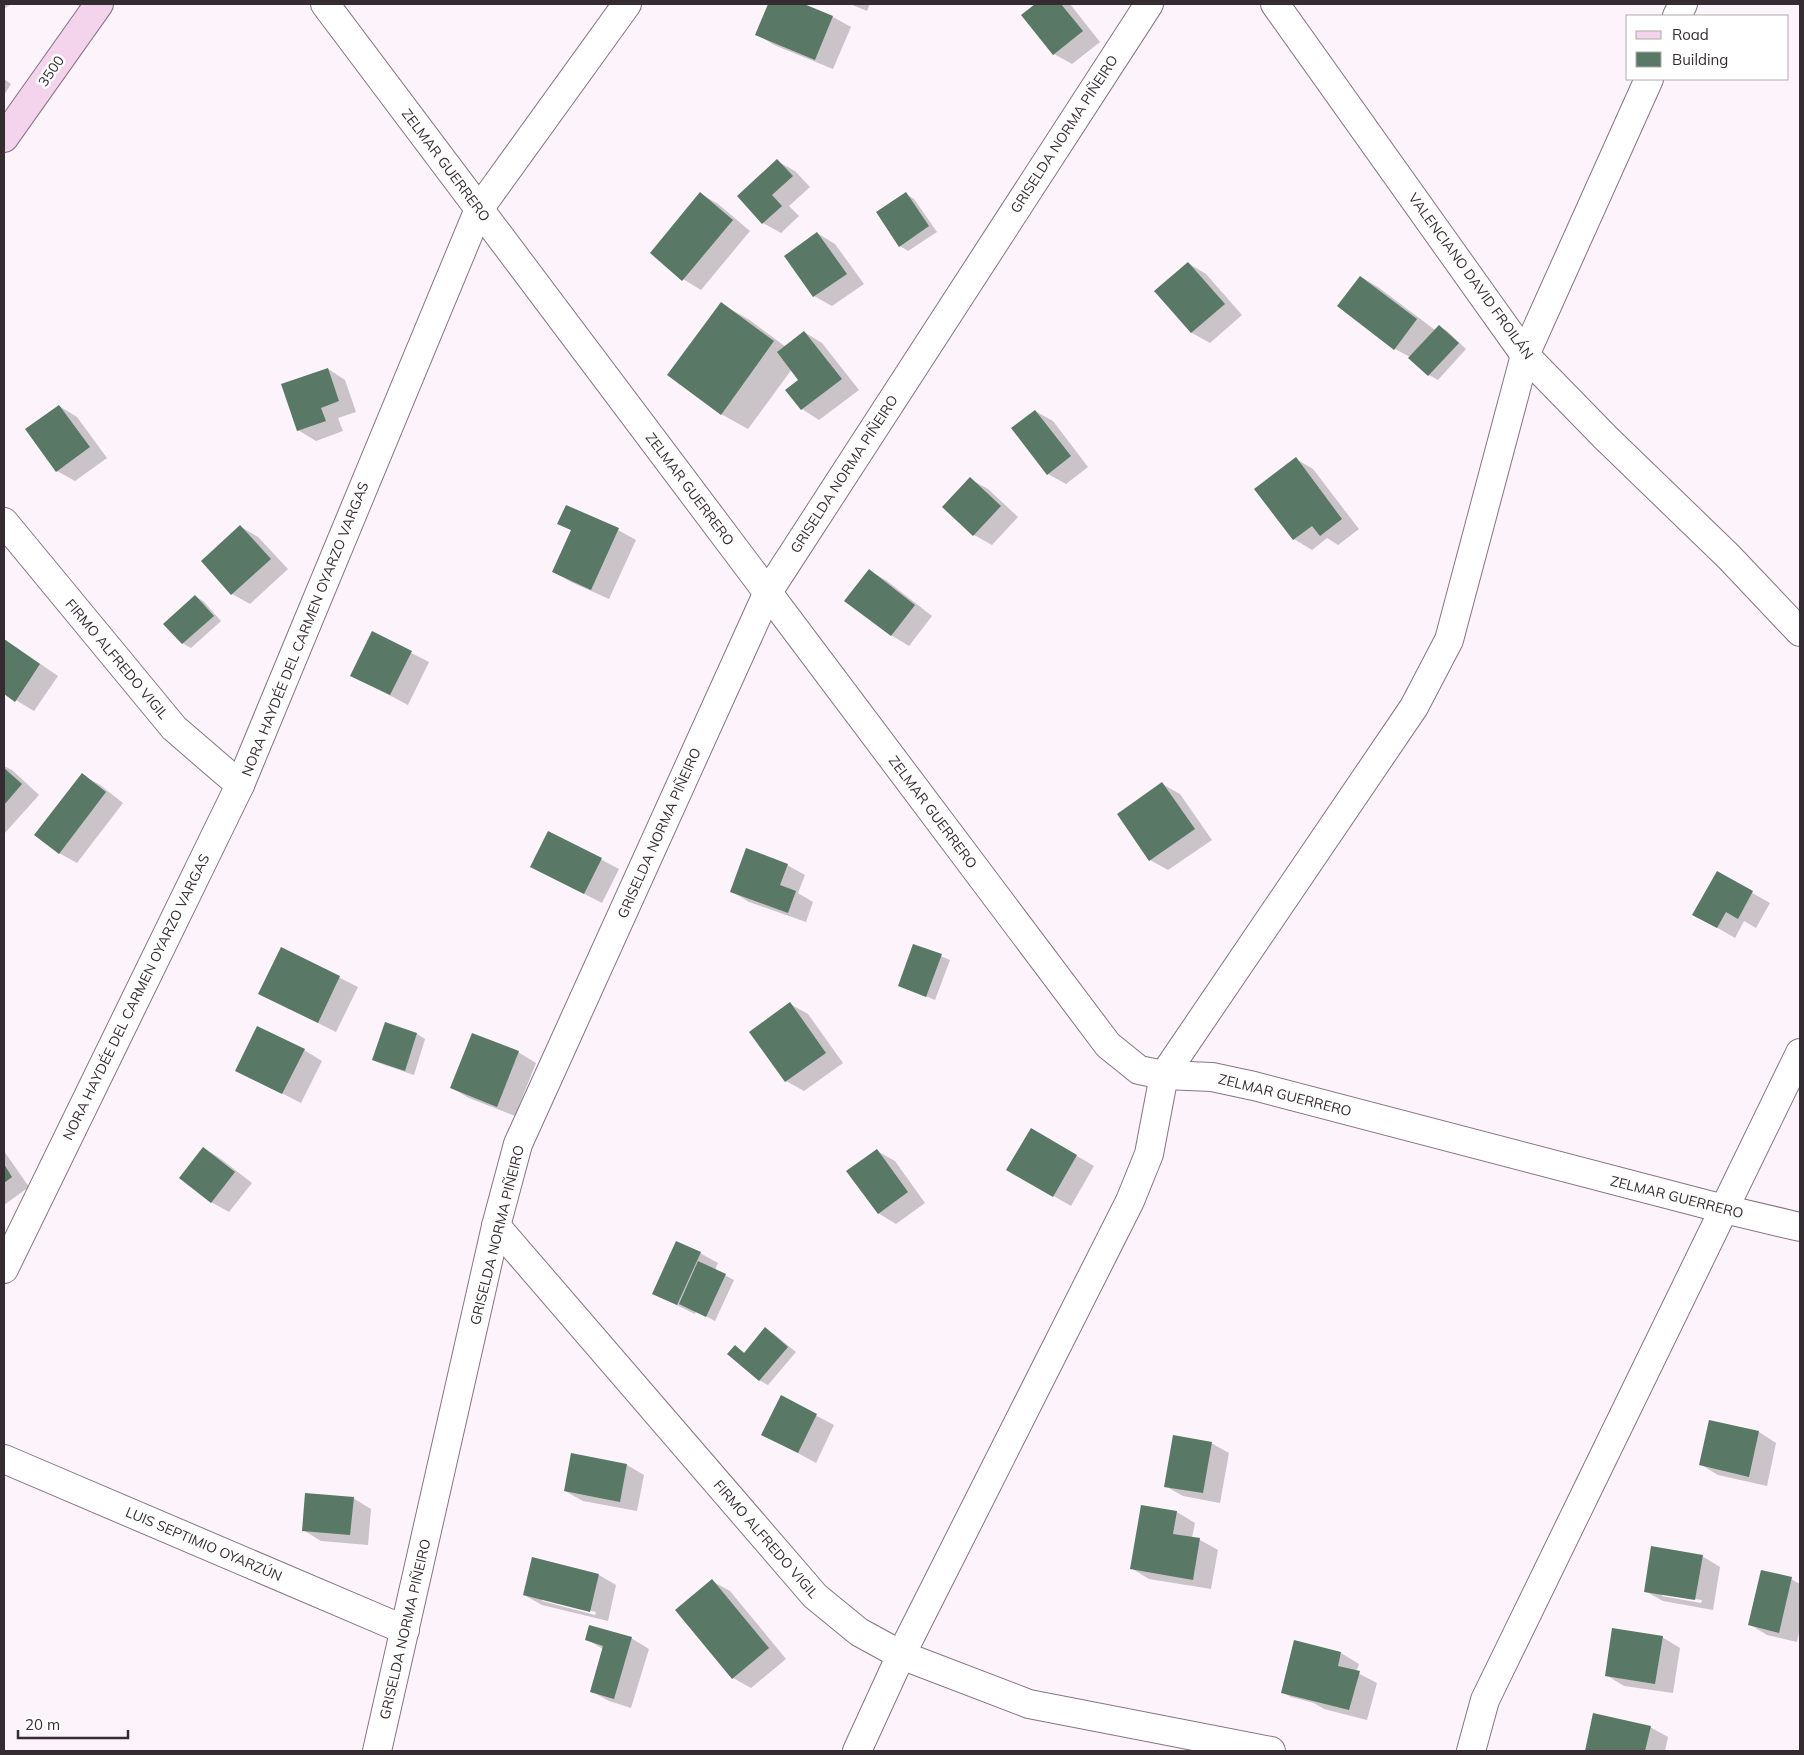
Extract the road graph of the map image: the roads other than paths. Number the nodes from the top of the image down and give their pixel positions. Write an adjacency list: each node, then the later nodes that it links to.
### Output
1 (99, 4): 7 (street, 3500)
2 (325, 4): 8 (street, ZELMAR GUERRERO)
3 (627, 4): 8 (street, NORA HAYDÉE DEL CARMEN OYARZO VARGAS)
4 (1149, 4): 11 (street, GRISELDA NORMA PIÑEIRO)
5 (1275, 4): 9 (street, VALENCIANO DAVID FROILÁN)
6 (1649, 80): 9 (street)
7 (4, 138)
8 (479, 209): 11 (street, ZELMAR GUERRERO); 13 (street, NORA HAYDÉE DEL CARMEN OYARZO VARGAS)
9 (1525, 354): 12 (street, VALENCIANO DAVID FROILÁN); 15 (street)
10 (4, 522): 13 (street, FIRMO ALFREDO VIGIL)
11 (768, 592): 15 (street, ZELMAR GUERRERO); 17 (street, GRISELDA NORMA PIÑEIRO)
12 (1800, 632)
13 (240, 785): 19 (street, NORA HAYDÉE DEL CARMEN OYARZO VARGAS)
14 (1800, 1054): 16 (street)
15 (1164, 1076): 16 (street, ZELMAR GUERRERO); 22 (street)
16 (1724, 1209): 18 (street, ZELMAR GUERRERO); 26 (street)
17 (496, 1226): 21 (street, GRISELDA NORMA PIÑEIRO); 22 (street, FIRMO ALFREDO VIGIL)
18 (1800, 1227)
19 (4, 1269)
20 (4, 1459): 21 (street, LUIS SEPTIMIO OYARZÚN)
21 (405, 1630): 23 (street, GRISELDA NORMA PIÑEIRO)
22 (901, 1655): 24 (street); 25 (street, FIRMO ALFREDO VIGIL)
23 (377, 1751)
24 (856, 1751)
25 (1271, 1751)
26 (1471, 1751)

